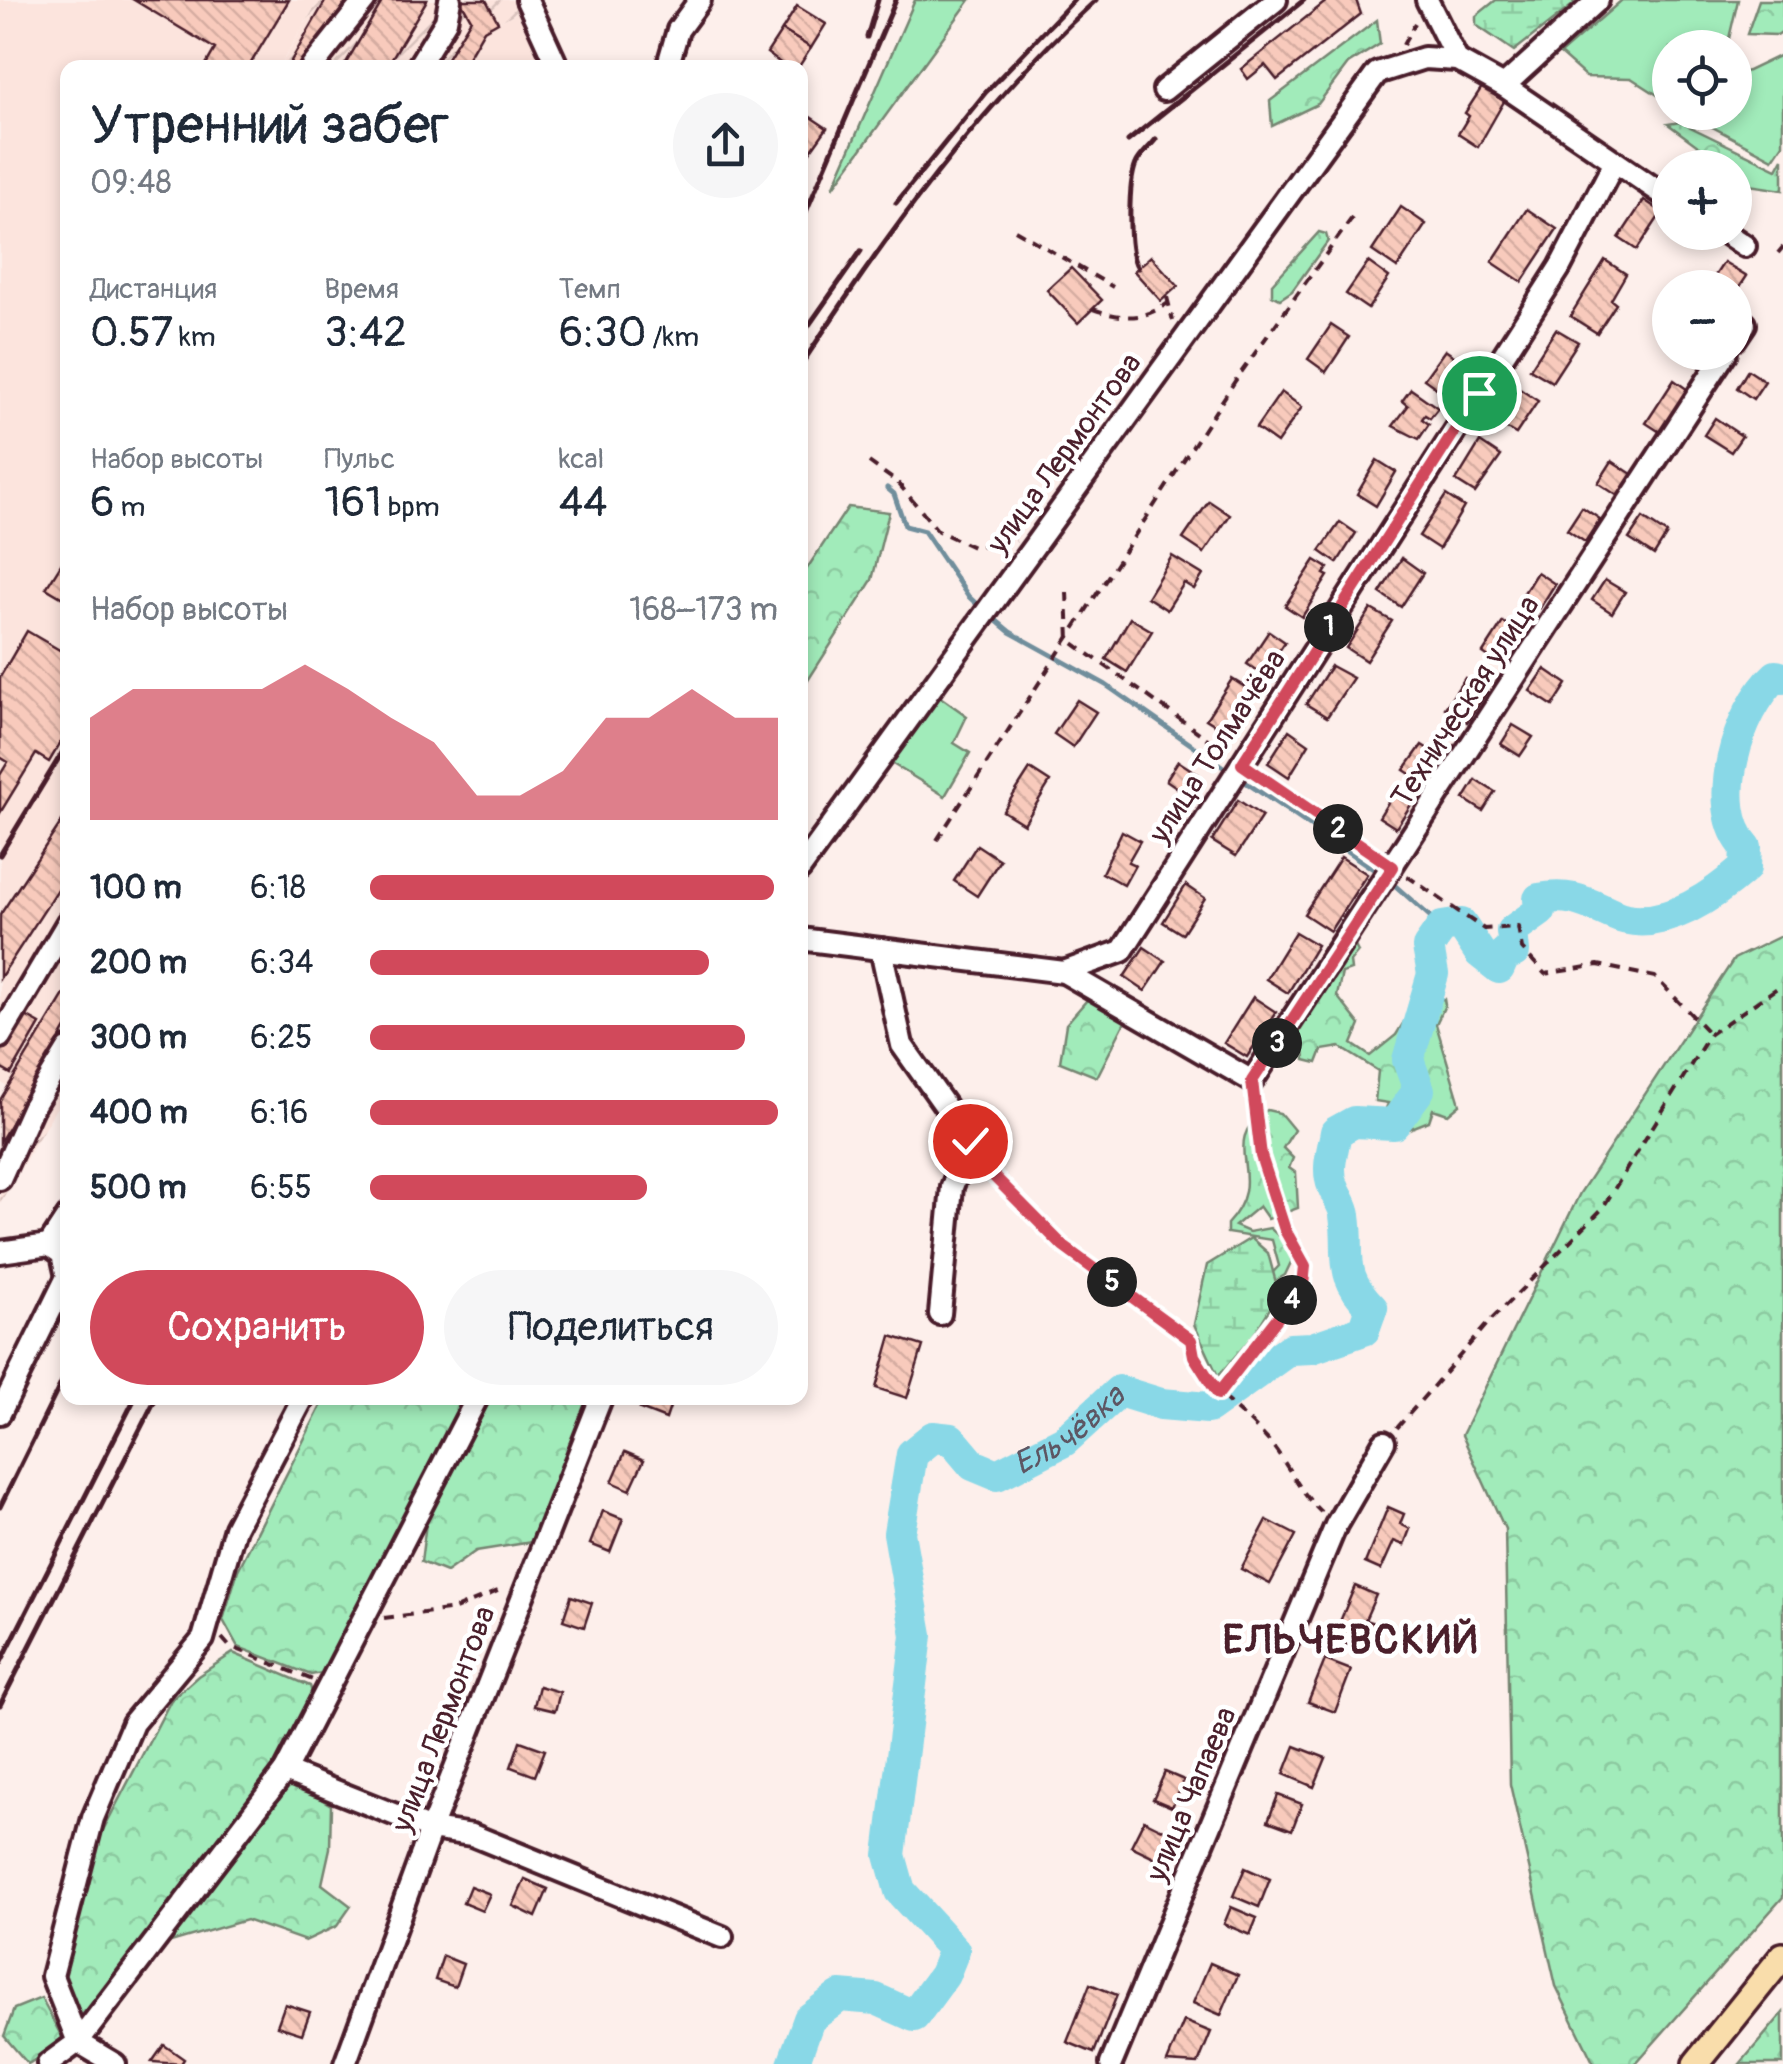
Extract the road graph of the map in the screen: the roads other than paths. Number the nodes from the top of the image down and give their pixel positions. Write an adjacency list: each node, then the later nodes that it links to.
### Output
1 (365, 0): 8 (street)
2 (450, 0): 9 (street)
3 (527, 0): 10 (street)
4 (700, 0): 11 (street)
5 (1276, 0): 14 (street)
6 (1598, 0): 13 (street)
7 (1422, 10): 12 (street)
8 (317, 60)
9 (422, 60)
10 (554, 60)
11 (669, 60)
12 (1457, 60): 13 (street); 18 (street, улица Лермонтова)
13 (1504, 86): 15 (street)
14 (1164, 90)
15 (1614, 163): 16 (street); 22 (street, улица Толмачёва)
16 (1652, 187)
17 (1714, 370): 22 (street, Техническая улица)
18 (808, 858)
19 (60, 936): 23 (street)
20 (808, 940): 21 (street)
21 (881, 949): 22 (street); 31 (street)
22 (1064, 972)
23 (0, 1037)
24 (60, 1062): 25 (street)
25 (0, 1179)
26 (60, 1228): 27 (street)
27 (49, 1245): 28 (street); 29 (street)
28 (0, 1252)
29 (60, 1253)
30 (60, 1291): 35 (street)
31 (940, 1314)
32 (299, 1405): 41 (street)
33 (472, 1405): 37 (street)
34 (598, 1405): 38 (street, улица Лермонтова)
35 (0, 1412)
36 (1384, 1442): 45 (street, улица Чапаева)
37 (285, 1771): 38 (street); 41 (street)
38 (431, 1829): 39 (street); 44 (street, улица Лермонтова)
39 (722, 1937)
40 (1783, 1956): 46 (main road)
41 (78, 2042): 42 (street); 43 (street)
42 (48, 2064)
43 (115, 2064)
44 (345, 2064)
45 (1111, 2064)
46 (1696, 2064)

